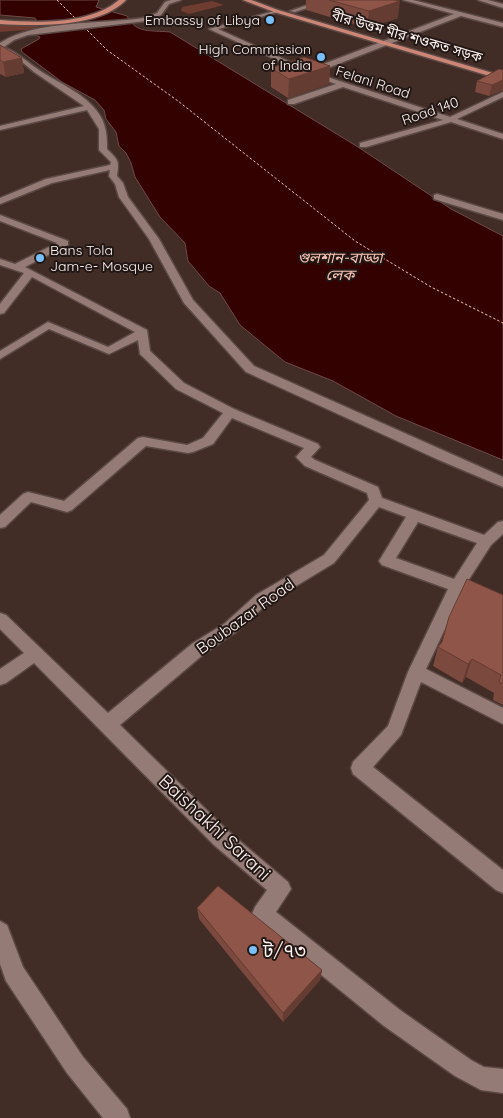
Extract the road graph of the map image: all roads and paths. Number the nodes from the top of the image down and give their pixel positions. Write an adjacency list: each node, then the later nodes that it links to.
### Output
1 (123, 0): 12 (main road)
2 (178, 0): 14 (street)
3 (246, 0): 9 (main road, বীর উত্তম মীর শওকত সড়ক)
4 (262, 0): 10 (main road, বীর উত্তম মীর শওকত সড়ক)
5 (328, 0): 10 (street)
6 (406, 0): 11 (street)
7 (481, 0): 8 (street)
8 (503, 6)
9 (276, 11): 17 (main road, বীর উত্তম মীর শওকত সড়ক); 20 (street, Felani Road)
10 (292, 11): 17 (main road, বীর উত্তম মীর শওকত সড়ক)
11 (460, 14): 13 (street); 17 (street)
12 (0, 22)
13 (503, 25)
14 (28, 32): 15 (street); 16 (street)
15 (8, 33)
16 (2, 42): 18 (street)
17 (389, 42): 19 (main road, বীর উত্তম মীর শওকত সড়ক); 20 (street); 21 (main road, বীর উত্তম মীর শওকত সড়ক)
18 (5, 51): 25 (street)
19 (503, 72)
20 (308, 73): 22 (street, Felani Road)
21 (503, 78)
22 (341, 85): 24 (street); 26 (street, Felani Road)
23 (503, 94): 26 (street, Road 140)
24 (291, 102)
25 (89, 107): 27 (street); 30 (street)
26 (450, 120): 28 (street, Felani Road); 29 (street, Road 140)
27 (0, 128)
28 (503, 137)
29 (363, 145)
30 (116, 166): 32 (street); 44 (street)
31 (0, 192): 32 (street)
32 (11, 197): 34 (street)
33 (437, 197): 35 (street)
34 (0, 201)
35 (503, 217)
36 (0, 218): 38 (street)
37 (1, 264): 38 (street)
38 (17, 267): 39 (street)
39 (30, 272): 40 (street); 41 (street)
40 (0, 311)
41 (143, 332): 42 (street); 43 (street)
42 (0, 356)
43 (230, 412): 45 (street); 47 (street)
44 (503, 482)
45 (376, 502): 46 (street); 57 (street, Boubazar Road)
46 (415, 515): 49 (street); 50 (street)
47 (0, 523)
48 (503, 526): 49 (street)
49 (486, 541): 50 (street)
50 (456, 586): 51 (street); 54 (street)
51 (503, 609)
52 (0, 619): 53 (street, Baishakhi Sarani)
53 (36, 653): 55 (street); 57 (street, Baishakhi Sarani)
54 (416, 672): 56 (street); 58 (street)
55 (0, 678)
56 (503, 716)
57 (107, 725): 60 (street, Baishakhi Sarani)
58 (503, 883)
59 (0, 932): 61 (street)
60 (503, 1081)
61 (118, 1118)

